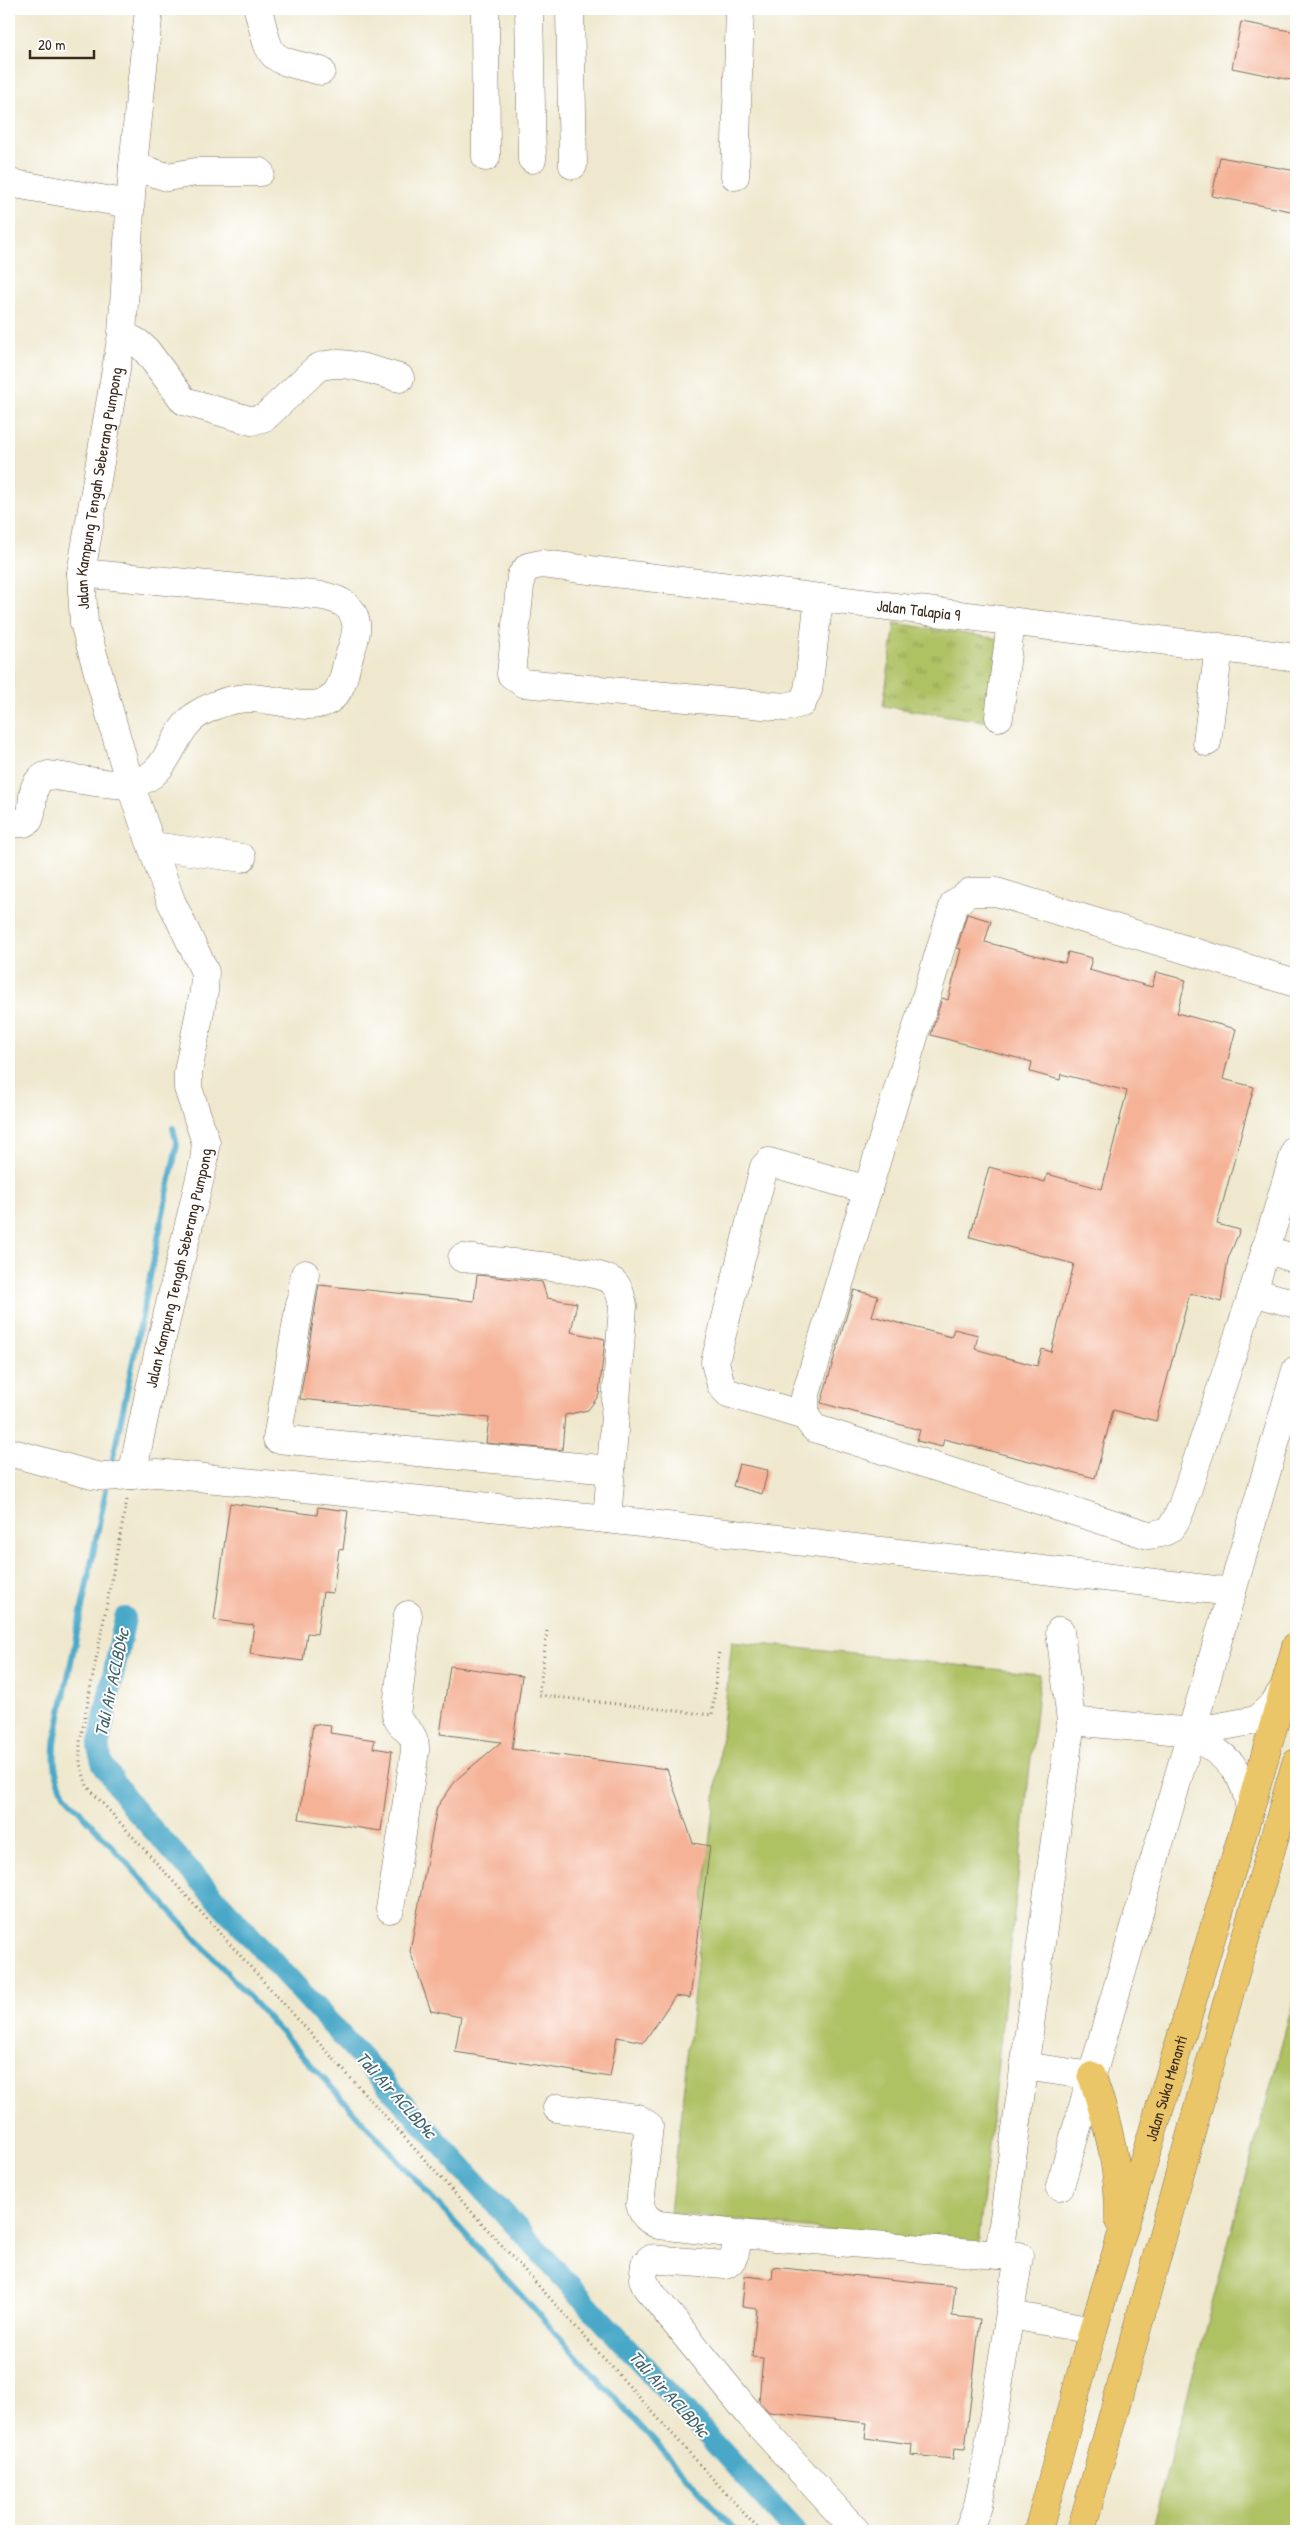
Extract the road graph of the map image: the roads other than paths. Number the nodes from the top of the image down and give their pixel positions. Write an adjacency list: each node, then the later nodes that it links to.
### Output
1 (149, 9): 11 (street, Jalan Kampung Tengah Seberang Pumpong)
2 (258, 9): 7 (street)
3 (485, 9): 8 (street)
4 (529, 9): 9 (street)
5 (740, 9): 13 (street)
6 (571, 15): 10 (street)
7 (321, 71)
8 (486, 157)
9 (532, 159)
10 (573, 164)
11 (133, 166): 12 (street); 15 (street, Jalan Kampung Tengah Seberang Pumpong)
12 (260, 172)
13 (735, 176)
14 (9, 183): 15 (street)
15 (130, 204): 16 (street, Jalan Kampung Tengah Seberang Pumpong)
16 (122, 334): 17 (street); 18 (street, Jalan Kampung Tengah Seberang Pumpong)
17 (400, 378)
18 (81, 573): 25 (street, Jalan Kampung Tengah Seberang Pumpong); 25 (street)
19 (819, 598): 19 (street, Jalan Talapia 9); 20 (street, Jalan Talapia 9)
20 (1011, 622): 21 (street, Jalan Talapia 9); 23 (street)
21 (1219, 647): 22 (street, Jalan Talapia 9); 24 (street)
22 (1296, 658)
23 (999, 717)
24 (1207, 742)
25 (130, 784): 26 (street); 27 (street, Jalan Kampung Tengah Seberang Pumpong)
26 (9, 823)
27 (152, 846): 28 (street); 42 (street, Jalan Kampung Tengah Seberang Pumpong)
28 (242, 858)
29 (1296, 983): 31 (street)
30 (1296, 1149): 32 (street)
31 (868, 1190): 39 (street); 39 (street)
32 (1265, 1249): 34 (street); 36 (street)
33 (462, 1258): 41 (street)
34 (1296, 1259)
35 (305, 1274): 41 (street)
36 (1253, 1292): 37 (street); 39 (street)
37 (1296, 1304)
38 (1296, 1370): 44 (street)
39 (805, 1416)
40 (9, 1452): 42 (street)
41 (611, 1470): 43 (street)
42 (132, 1475): 43 (street)
43 (607, 1519): 44 (street)
44 (1232, 1592): 50 (street)
45 (408, 1615): 53 (street)
46 (1060, 1630): 49 (street)
47 (1296, 1646): 48 (main road, Jalan Suka Menanti)
48 (1287, 1684): 50 (street); 52 (main road, Jalan Suka Menanti)
49 (1071, 1721): 50 (street); 54 (street)
50 (1192, 1732): 52 (street); 55 (street)
51 (1296, 1763): 66 (main road, Jalan Suka Menanti)
52 (1250, 1809): 59 (main road, Jalan Suka Menanti)
53 (390, 1909)
54 (1024, 2066): 55 (street); 60 (street)
55 (1092, 2076): 57 (street); 59 (main road)
56 (557, 2108): 58 (street)
57 (1060, 2186)
58 (738, 2234): 60 (street); 63 (street)
59 (1117, 2252): 62 (main road, Jalan Suka Menanti)
60 (999, 2254): 61 (street)
61 (1011, 2314): 62 (street); 64 (street)
62 (1093, 2330): 65 (main road, Jalan Suka Menanti)
63 (856, 2531)
64 (968, 2531)
65 (1038, 2531)
66 (1081, 2531)

